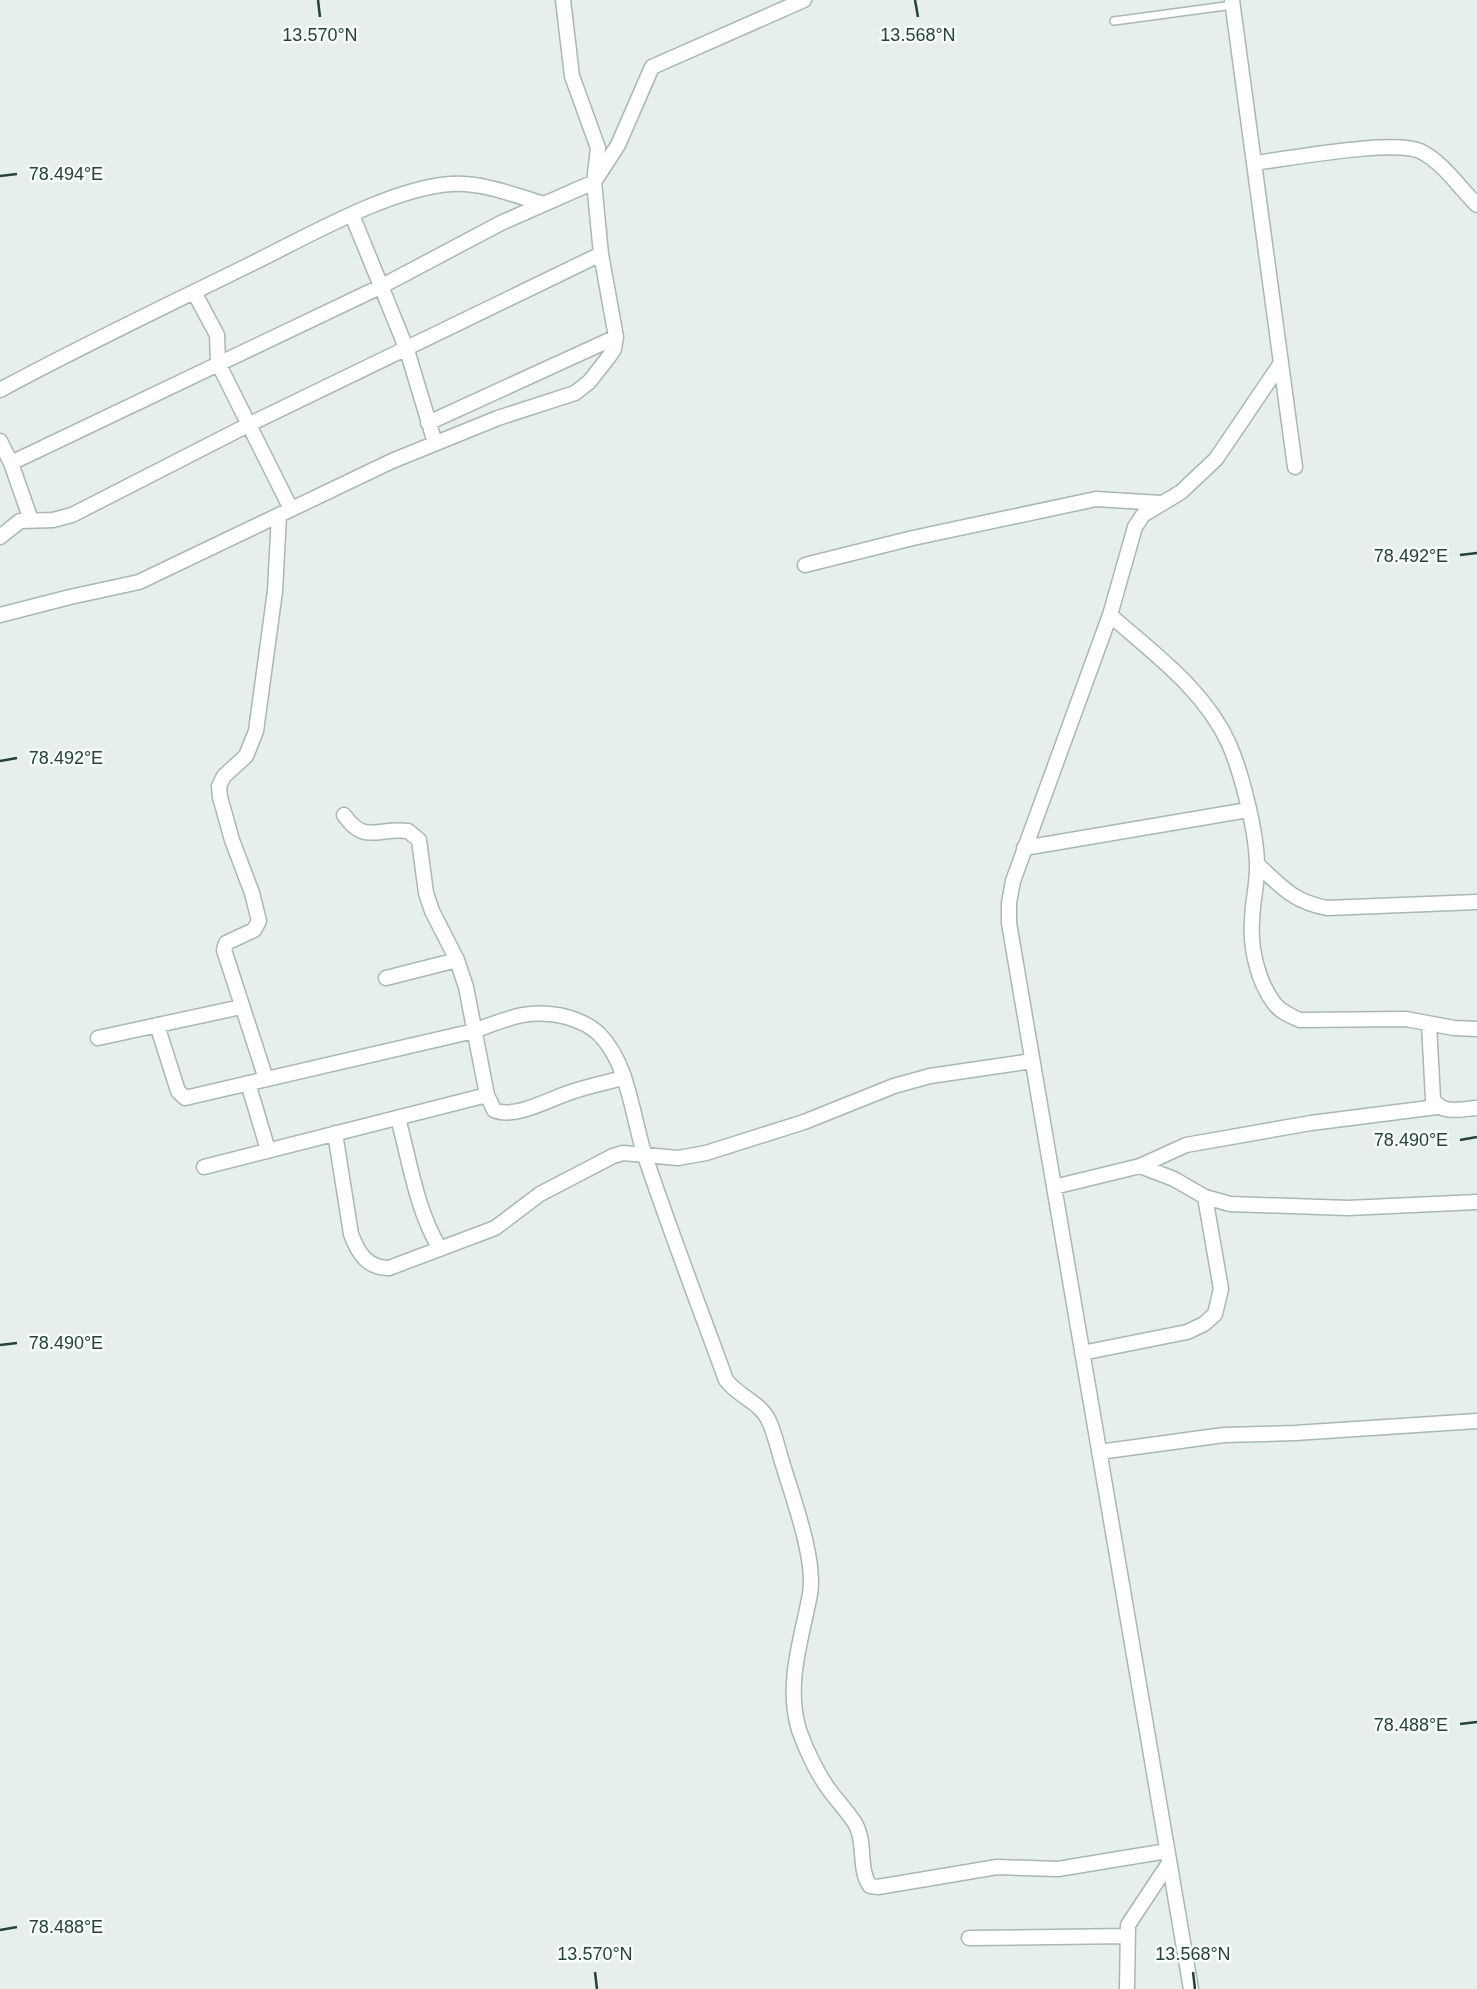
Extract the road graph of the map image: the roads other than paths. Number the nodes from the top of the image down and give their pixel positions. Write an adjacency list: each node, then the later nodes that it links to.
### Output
1 (562, 0): 6 (street)
2 (804, 0): 6 (street)
3 (1232, 2): 4 (lane); 5 (street)
4 (1114, 21)
5 (1254, 163): 8 (street); 16 (street)
6 (594, 182): 7 (street); 10 (street)
7 (544, 204): 9 (street); 11 (street)
8 (1477, 205)
9 (352, 215): 11 (street); 12 (street)
10 (601, 254): 13 (street); 14 (street)
11 (382, 286): 14 (street); 15 (street)
12 (194, 292): 15 (street); 17 (street)
13 (616, 337): 18 (street); 21 (street)
14 (407, 350): 18 (street); 19 (street)
15 (218, 363): 19 (street); 22 (street)
16 (1281, 363): 23 (street); 24 (street)
17 (0, 390)
18 (428, 423): 21 (street)
19 (248, 425): 25 (street); 26 (street)
20 (0, 441): 22 (street)
21 (435, 443): 25 (street)
22 (11, 463): 26 (street)
23 (1295, 467)
24 (1161, 503): 28 (street); 30 (street)
25 (286, 512): 29 (street); 38 (street)
26 (31, 520): 27 (street)
27 (0, 537)
28 (805, 565)
29 (0, 615)
30 (1110, 615): 31 (street); 33 (street)
31 (1248, 810): 33 (street); 34 (street)
32 (344, 815): 36 (street)
33 (1024, 848): 44 (street)
34 (1257, 864): 35 (street); 39 (street)
35 (1477, 902)
36 (457, 960): 37 (street); 42 (street)
37 (386, 978)
38 (241, 1007): 40 (street); 46 (street)
39 (1429, 1024): 41 (street); 49 (street)
40 (157, 1025): 43 (street); 47 (street)
41 (1477, 1029)
42 (474, 1031): 45 (street); 46 (street); 48 (street)
43 (98, 1038)
44 (1032, 1061): 54 (street); 57 (street)
45 (623, 1078): 48 (street); 54 (street)
46 (266, 1079): 47 (street)
47 (248, 1083): 53 (street)
48 (487, 1095): 51 (street)
49 (1437, 1107): 50 (street); 55 (street)
50 (1477, 1108)
51 (398, 1118): 52 (street); 60 (street)
52 (335, 1133): 53 (street); 60 (street)
53 (268, 1150): 56 (street)
54 (645, 1156): 60 (street); 64 (street)
55 (1140, 1166): 57 (street); 58 (street)
56 (204, 1167)
57 (1054, 1187): 61 (street)
58 (1205, 1197): 59 (street); 61 (street)
59 (1477, 1202)
60 (440, 1249)
61 (1082, 1353): 63 (street)
62 (1477, 1421): 63 (street)
63 (1099, 1452): 64 (street)
64 (1168, 1857): 65 (street); 68 (street)
65 (1126, 1936): 66 (street); 67 (street)
66 (969, 1938)
67 (1127, 1989)
68 (1191, 1989)

